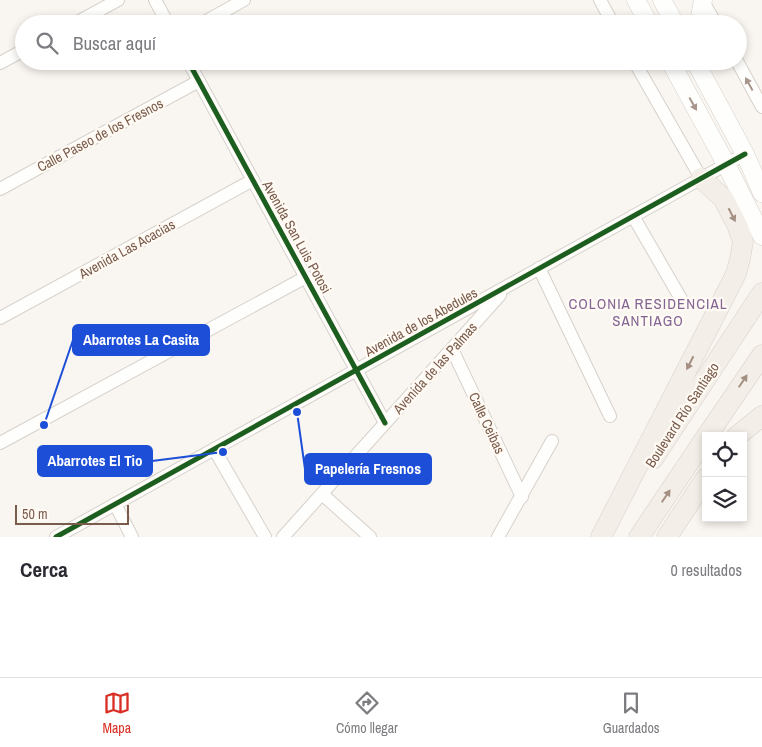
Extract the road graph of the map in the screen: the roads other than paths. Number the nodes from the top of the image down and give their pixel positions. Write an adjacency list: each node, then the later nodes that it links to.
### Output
1 (118, 0): 8 (street)
2 (155, 0): 9 (street)
3 (244, 0): 10 (street)
4 (600, 0): 11 (street)
5 (636, 0): 12 (street)
6 (662, 0): 13 (street)
7 (703, 0): 14 (street); 15 (street)
8 (90, 15)
9 (163, 15)
10 (217, 15)
11 (608, 15)
12 (644, 15)
13 (670, 15)
14 (700, 15)
15 (711, 15)
16 (15, 55): 17 (street)
17 (0, 63)
18 (193, 70): 23 (street, Avenida San Luis Potosi)
19 (639, 70): 27 (street)
20 (675, 70): 26 (street, one-way to 26)
21 (700, 70): 25 (street)
22 (742, 70): 24 (street, one-way to 22)
23 (199, 81): 28 (street, Avenida San Luis Potosi); 29 (street, Calle Paseo de los Fresnos)
24 (762, 106)
25 (745, 154): 26 (street, Avenida de los Abedules); 30 (street)
26 (726, 164): 27 (street, Avenida de los Abedules); 32 (street)
27 (701, 178): 31 (street, Avenida de los Abedules); 61 (main road, one-way to 61)
28 (253, 180): 34 (street, Avenida San Luis Potosi); 38 (street, Avenida Las Acacias)
29 (0, 189)
30 (762, 192)
31 (633, 216): 33 (street, Avenida de los Abedules); 37 (street)
32 (759, 230)
33 (539, 268): 35 (street, Avenida de los Abedules); 42 (street)
34 (306, 277): 41 (street, Avenida San Luis Potosi); 48 (street)
35 (507, 288): 39 (street, Avenida de las Palmas); 41 (street, Avenida de los Abedules)
36 (762, 293): 61 (main road, Boulevard Río Santiago)
37 (684, 304)
38 (0, 318)
39 (452, 349): 44 (street, Avenida de las Palmas); 53 (street, Calle Ceibas)
40 (762, 354): 45 (main road, one-way to 40)
41 (357, 370): 44 (street, Avenida San Luis Potosi); 50 (street, Avenida de los Abedules)
42 (610, 416)
43 (762, 416): 46 (main road)
44 (385, 423): 52 (street, Avenida de las Palmas)
45 (709, 432)
46 (742, 432)
47 (552, 441): 53 (street)
48 (0, 443)
49 (702, 443): 62 (main road, one-way to 49)
50 (214, 449): 54 (street, Avenida de los Abedules); 57 (street)
51 (702, 484): 63 (main road)
52 (322, 494): 58 (street, Avenida de las Palmas); 59 (street)
53 (522, 497): 60 (street)
54 (115, 504): 55 (street, Avenida de los Abedules); 56 (street)
55 (56, 537)
56 (132, 537)
57 (265, 537)
58 (283, 537)
59 (370, 537)
60 (498, 537)
61 (601, 537)
62 (639, 537)
63 (667, 537)

